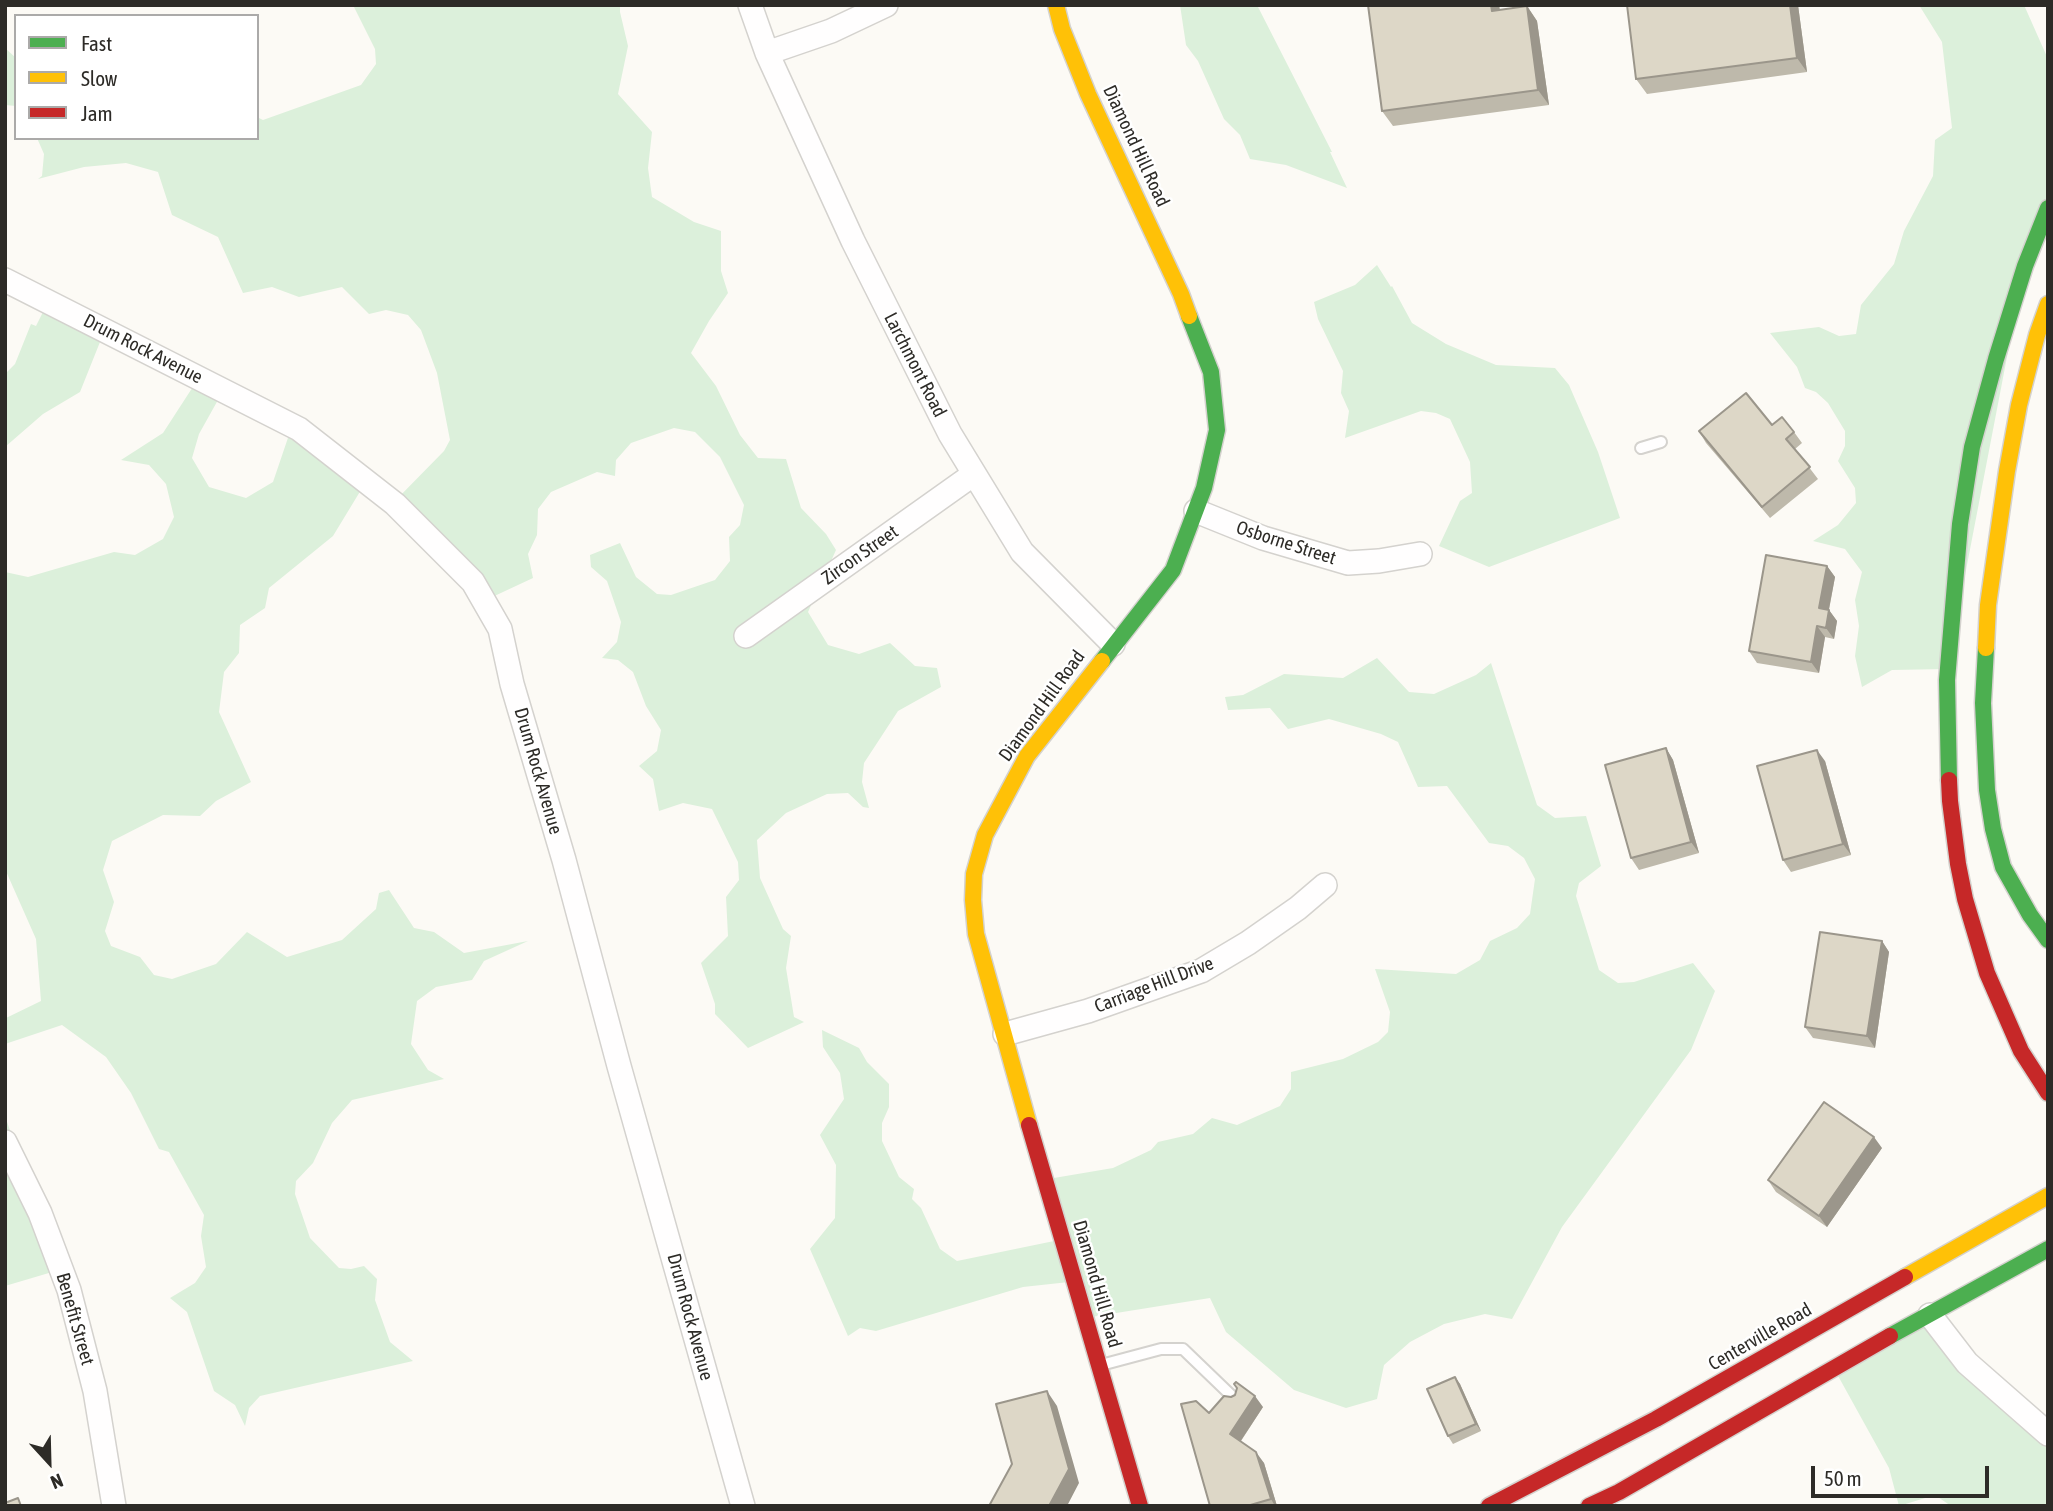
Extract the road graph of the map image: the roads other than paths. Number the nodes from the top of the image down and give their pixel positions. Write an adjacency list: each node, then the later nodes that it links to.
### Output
1 (750, 5): 4 (street, Larchmont Road)
2 (886, 5): 4 (street)
3 (1056, 5): 11 (main road, Diamond Hill Road)
4 (767, 53): 10 (street, Larchmont Road)
5 (2048, 208): 18 (main road)
6 (5, 280): 27 (street, Drum Rock Avenue)
7 (2048, 304): 16 (main road)
8 (1661, 442): 9 (lane)
9 (1641, 449)
10 (974, 474): 13 (street, Zircon Street); 14 (street, Larchmont Road)
11 (1196, 511): 12 (street, Osborne Street); 14 (main road, Diamond Hill Road)
12 (1420, 554)
13 (747, 636)
14 (1113, 644): 17 (main road, Diamond Hill Road)
15 (1325, 885): 17 (street, Carriage Hill Drive)
16 (2048, 940)
17 (1004, 1034): 23 (main road, Diamond Hill Road)
18 (2048, 1093)
19 (5, 1142): 26 (street, Benefit Street)
20 (2048, 1196): 29 (main road, Centerville Road)
21 (2048, 1248): 22 (main road)
22 (1930, 1315): 25 (street); 30 (main road)
23 (1099, 1366): 24 (lane); 28 (main road, Diamond Hill Road)
24 (1237, 1401)
25 (2048, 1434)
26 (114, 1506)
27 (743, 1506)
28 (1140, 1506)
29 (1489, 1506)
30 (1589, 1506)

